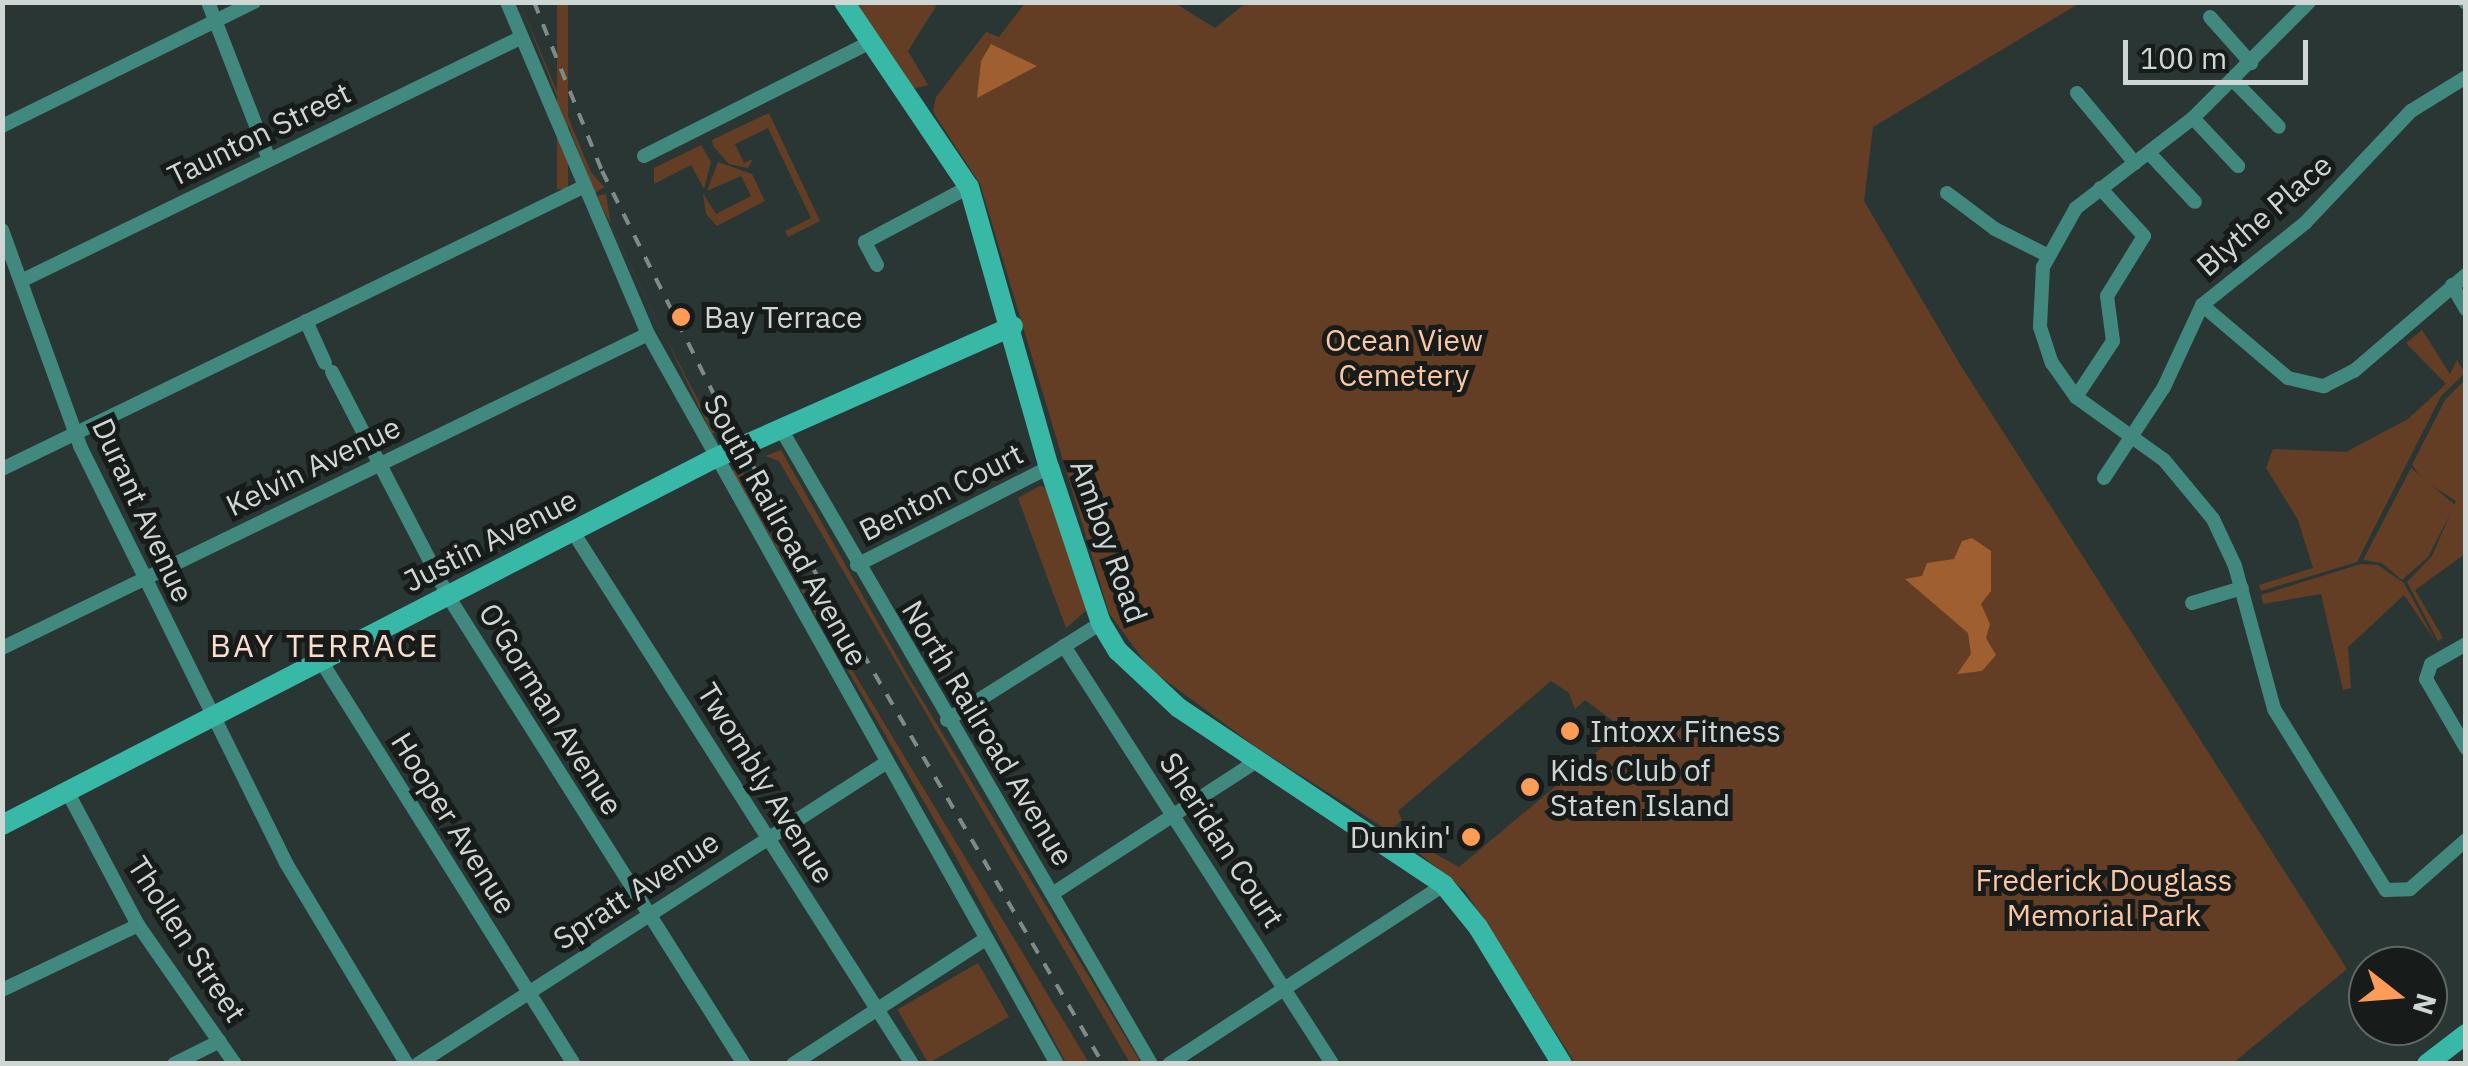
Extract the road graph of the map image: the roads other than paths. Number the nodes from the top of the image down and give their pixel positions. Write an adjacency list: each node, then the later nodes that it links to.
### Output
1 (208, 2): 7 (street)
2 (254, 2): 7 (street)
3 (508, 2): 8 (street, South Railroad Avenue)
4 (844, 2): 9 (main road, Amboy Road)
5 (2309, 2): 10 (street)
6 (2210, 17): 10 (street)
7 (215, 22): 15 (street); 19 (street)
8 (520, 38): 19 (street, Taunton Street); 23 (street, South Railroad Avenue)
9 (869, 43): 18 (street); 22 (main road, Amboy Road)
10 (2251, 63): 12 (street)
11 (2466, 77): 33 (street, Blythe Place)
12 (2234, 81): 14 (street); 16 (street)
13 (2077, 93): 20 (street)
14 (2193, 118): 17 (street); 21 (street)
15 (2, 126)
16 (2279, 127)
17 (2149, 153): 20 (street); 26 (street)
18 (644, 156)
19 (268, 160): 31 (street, Taunton Street)
20 (2135, 164): 24 (street)
21 (2238, 166)
22 (970, 187): 29 (street); 36 (main road, Amboy Road)
23 (581, 188): 35 (street); 37 (street, South Railroad Avenue)
24 (2100, 188): 28 (street); 38 (street)
25 (1947, 193): 28 (street)
26 (2195, 202)
27 (2, 230): 31 (street, Durant Avenue)
28 (2047, 255): 38 (street)
29 (876, 265)
30 (2466, 275): 32 (street)
31 (23, 280): 40 (street, Durant Avenue)
32 (2452, 285): 33 (street); 34 (street)
33 (2202, 305): 41 (street, Blythe Place)
34 (2466, 309)
35 (306, 321): 40 (street); 43 (street, O'Gorman Avenue)
36 (1013, 326): 39 (main road, Justin Avenue); 44 (main road, Amboy Road)
37 (648, 334): 42 (street, South Railroad Avenue); 43 (street, Kelvin Avenue)
38 (2076, 397): 41 (street)
39 (781, 429): 42 (main road, Justin Avenue); 48 (street, North Railroad Avenue)
40 (74, 434): 45 (street); 49 (street, Durant Avenue)
41 (2132, 436): 46 (street, Blythe Place); 50 (street)
42 (713, 459): 47 (main road, Justin Avenue); 62 (street, South Railroad Avenue)
43 (379, 464): 49 (street, Kelvin Avenue); 51 (street, O'Gorman Avenue)
44 (1049, 467): 48 (street, Benton Court); 53 (main road, Amboy Road)
45 (2, 468)
46 (2104, 478)
47 (574, 532): 51 (main road, Justin Avenue); 66 (street, Twombly Avenue)
48 (858, 566): 59 (street, North Railroad Avenue)
49 (144, 579): 56 (street, Kelvin Avenue); 58 (street, Durant Avenue)
50 (2242, 588): 52 (street); 67 (street)
51 (448, 596): 57 (main road, Justin Avenue); 70 (street, O'Gorman Avenue)
52 (2192, 604)
53 (1100, 623): 55 (street); 61 (main road, Amboy Road)
54 (2466, 644): 60 (street)
55 (1064, 646): 59 (street); 64 (street, Sheridan Court)
56 (2, 648)
57 (320, 661): 58 (main road, Justin Avenue); 75 (street, Hooper Avenue)
58 (212, 716): 63 (main road, Justin Avenue); 82 (street, Durant Avenue)
59 (947, 720): 69 (street, North Railroad Avenue)
60 (2466, 748)
61 (1255, 762): 64 (street); 68 (main road, Amboy Road)
62 (884, 764): 66 (street, Spratt Avenue); 72 (street, South Railroad Avenue)
63 (67, 791): 65 (main road, Justin Avenue); 71 (street, Thollen Street)
64 (1174, 817): 69 (street); 73 (street, Sheridan Court)
65 (2, 825)
66 (769, 837): 70 (street, Spratt Avenue); 76 (street, Twombly Avenue)
67 (2466, 840)
68 (1444, 885): 73 (street); 79 (main road, Amboy Road)
69 (1052, 894): 89 (street, North Railroad Avenue)
70 (647, 916): 75 (street, Spratt Avenue); 85 (street, O'Gorman Avenue)
71 (138, 925): 74 (street); 78 (street, Thollen Street)
72 (984, 940): 76 (street); 88 (street, South Railroad Avenue)
73 (1284, 988): 90 (street); 91 (street, Sheridan Court)
74 (2, 990)
75 (528, 992): 83 (street, Spratt Avenue); 84 (street, Hooper Avenue)
76 (877, 1009): 86 (street); 87 (street, Twombly Avenue)
77 (2466, 1034): 92 (main road)
78 (220, 1041): 80 (street); 81 (street, Thollen Street)
79 (1553, 1060)
80 (174, 1064)
81 (236, 1064)
82 (408, 1064)
83 (418, 1064)
84 (574, 1064)
85 (744, 1064)
86 (793, 1064)
87 (912, 1064)
88 (1057, 1064)
89 (1151, 1064)
90 (1168, 1064)
91 (1332, 1064)
92 (2427, 1064)

